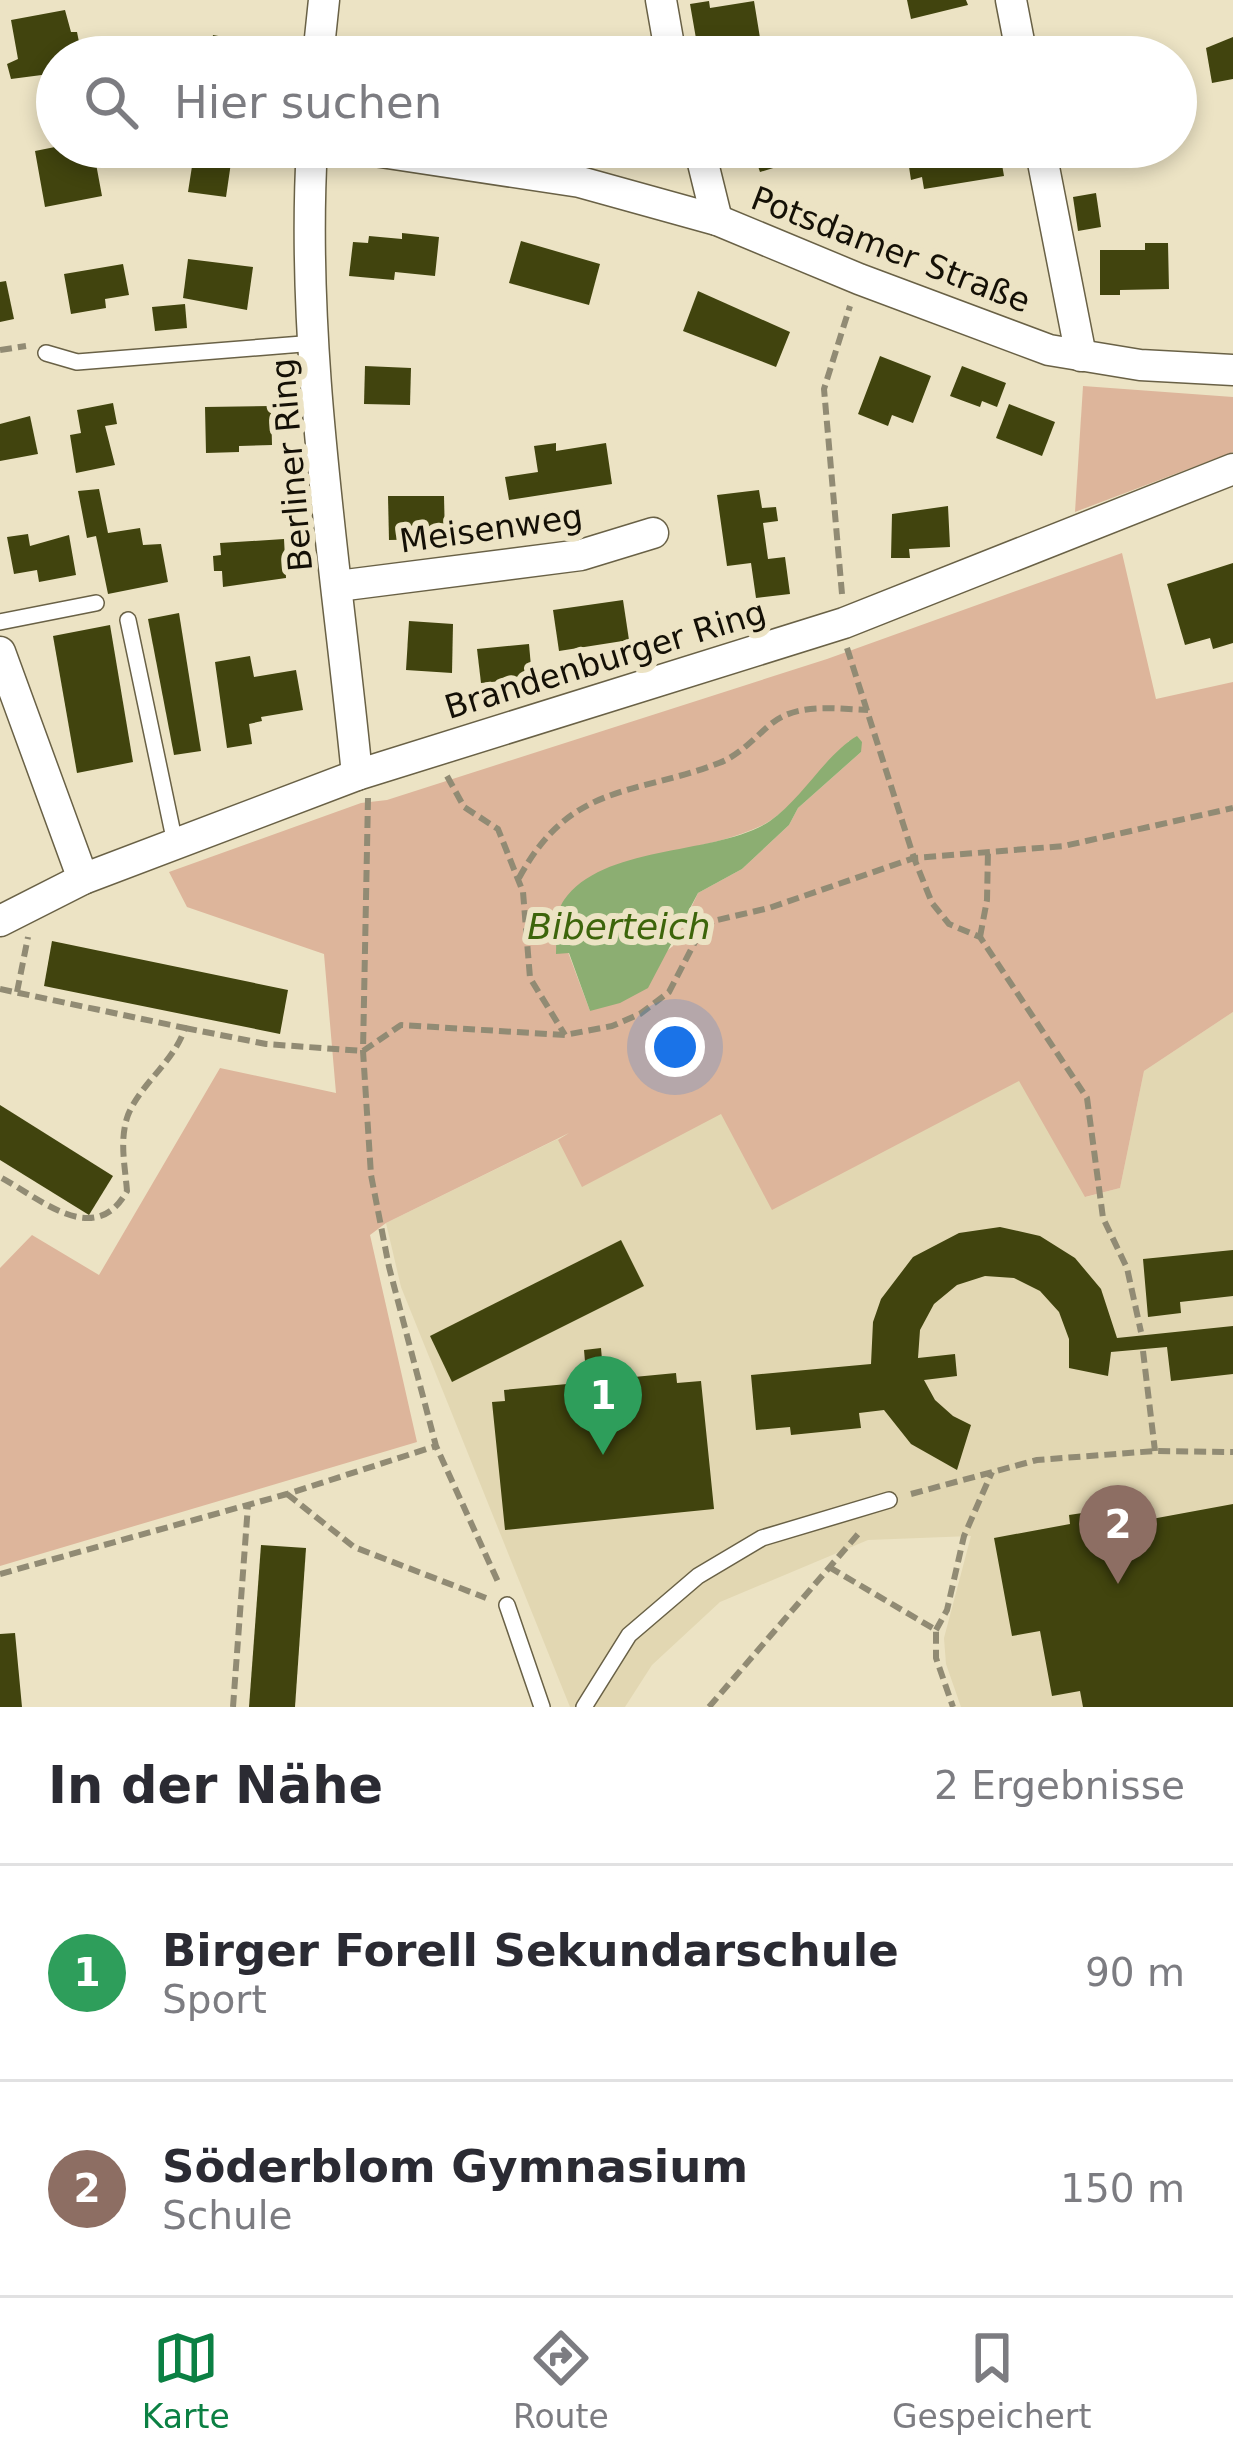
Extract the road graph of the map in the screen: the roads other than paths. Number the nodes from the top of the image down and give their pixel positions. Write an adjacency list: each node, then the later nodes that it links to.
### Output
1 (324, 0): 4 (street)
2 (661, 0): 5 (street)
3 (1011, 0): 6 (street)
4 (320, 36)
5 (667, 36)
6 (1018, 36)
7 (311, 168): 12 (street, Berliner Ring)
8 (490, 168): 11 (street, Potsdamer Straße)
9 (704, 168): 11 (street)
10 (1044, 168): 14 (street)
11 (717, 220): 14 (street, Potsdamer Straße)
12 (315, 343): 13 (lane); 18 (street, Berliner Ring)
13 (46, 353)
14 (1081, 356): 15 (street, Potsdamer Straße)
15 (1233, 370)
16 (1233, 469): 23 (street, Brandenburger Ring)
17 (653, 533): 18 (street, Meisenweg)
18 (338, 586): 23 (street, Berliner Ring)
19 (96, 603): 21 (lane)
20 (128, 620): 24 (lane)
21 (0, 622)
22 (0, 652): 25 (street)
23 (357, 775): 24 (street, Brandenburger Ring)
24 (175, 843): 25 (street, Brandenburger Ring)
25 (83, 879): 26 (street, Brandenburger Ring)
26 (15, 924)
27 (889, 1500): 30 (lane)
28 (507, 1605): 29 (lane)
29 (542, 1707)
30 (584, 1707)

